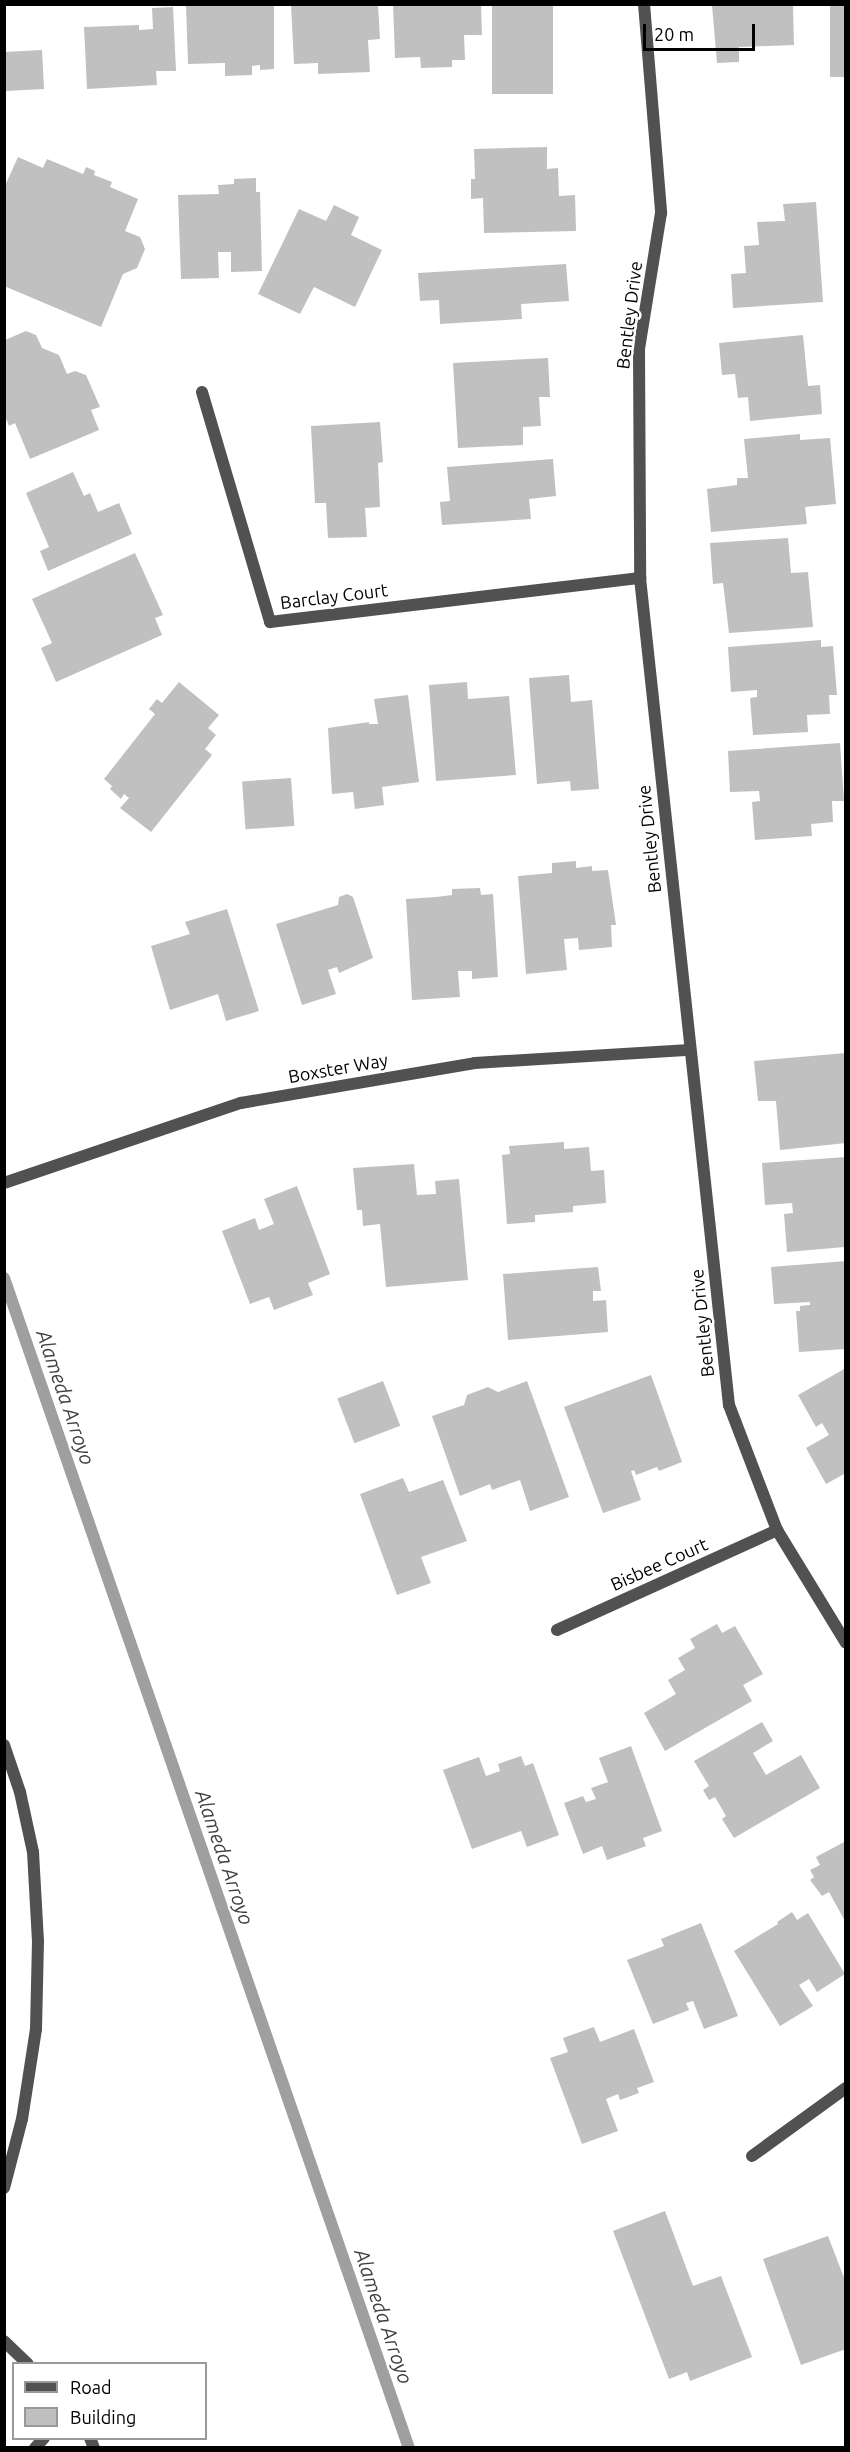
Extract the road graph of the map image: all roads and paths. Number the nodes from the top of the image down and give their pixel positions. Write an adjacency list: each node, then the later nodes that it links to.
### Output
1 (644, 4): 3 (street, Bentley Drive)
2 (202, 392): 3 (street, Barclay Court)
3 (640, 578): 4 (street, Bentley Drive)
4 (690, 1050): 5 (street, Boxster Way); 6 (street, Bentley Drive)
5 (4, 1184)
6 (777, 1530): 7 (street, Bisbee Court); 8 (street, Bentley Drive)
7 (557, 1630)
8 (846, 1643)
9 (4, 1745): 12 (street)
10 (846, 2088): 11 (street)
11 (752, 2156)
12 (4, 2188)
13 (4, 2341): 14 (street)
14 (26, 2362)

